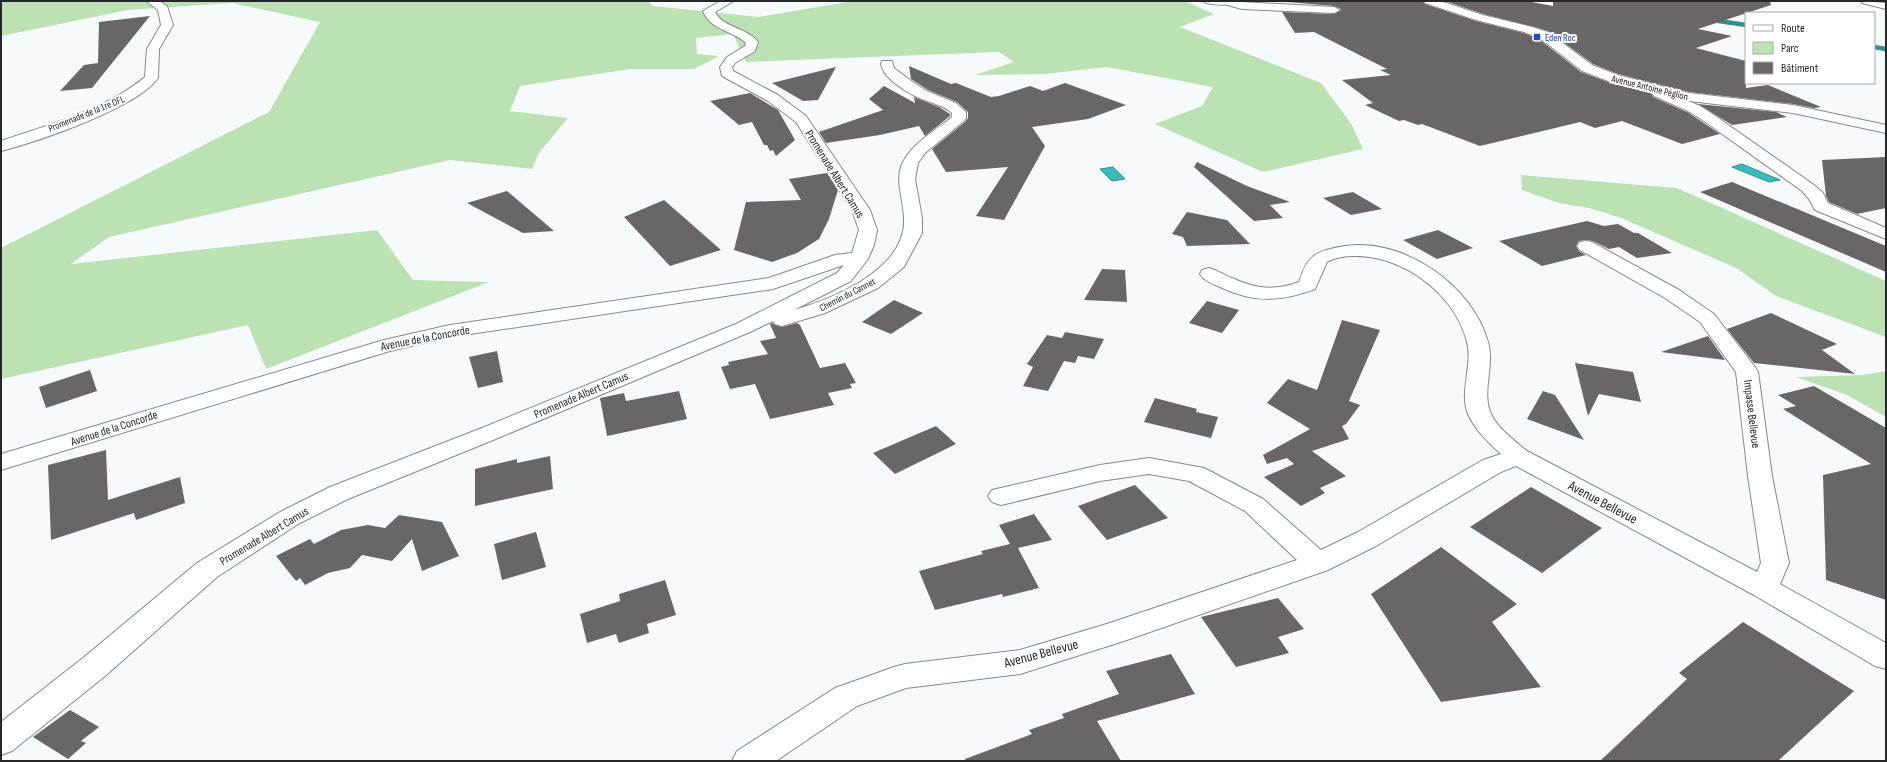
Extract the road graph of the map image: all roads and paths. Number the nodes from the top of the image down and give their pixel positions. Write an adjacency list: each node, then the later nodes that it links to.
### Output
1 (151, 1): 12 (street, Promenade de la 1re DFL)
2 (729, 1): 15 (street, Promenade Albert Camus)
3 (1208, 1): 4 (street)
4 (1233, 1): 8 (street)
5 (1428, 1): 10 (street, Avenue Antoine Péglion)
6 (1866, 1): 7 (street)
7 (1886, 6)
8 (1334, 10)
9 (887, 64): 17 (street, Chemin du Cannet)
10 (1661, 91): 11 (street, Avenue Antoine Péglion); 13 (street)
11 (1886, 129)
12 (1, 146)
13 (1886, 234)
14 (1586, 246): 22 (street, Impasse Bellevue)
15 (859, 259): 17 (street, Promenade Albert Camus); 19 (street, Avenue de la Concorde)
16 (1209, 274): 18 (street)
17 (742, 328): 24 (street, Promenade Albert Camus)
18 (1518, 458): 21 (street, Avenue Bellevue); 22 (street, Avenue Bellevue)
19 (1, 462)
20 (1001, 496): 21 (street)
21 (1318, 562): 25 (street, Avenue Bellevue)
22 (1764, 588): 23 (street, Avenue Bellevue)
23 (1886, 657)
24 (1, 741)
25 (749, 761)

